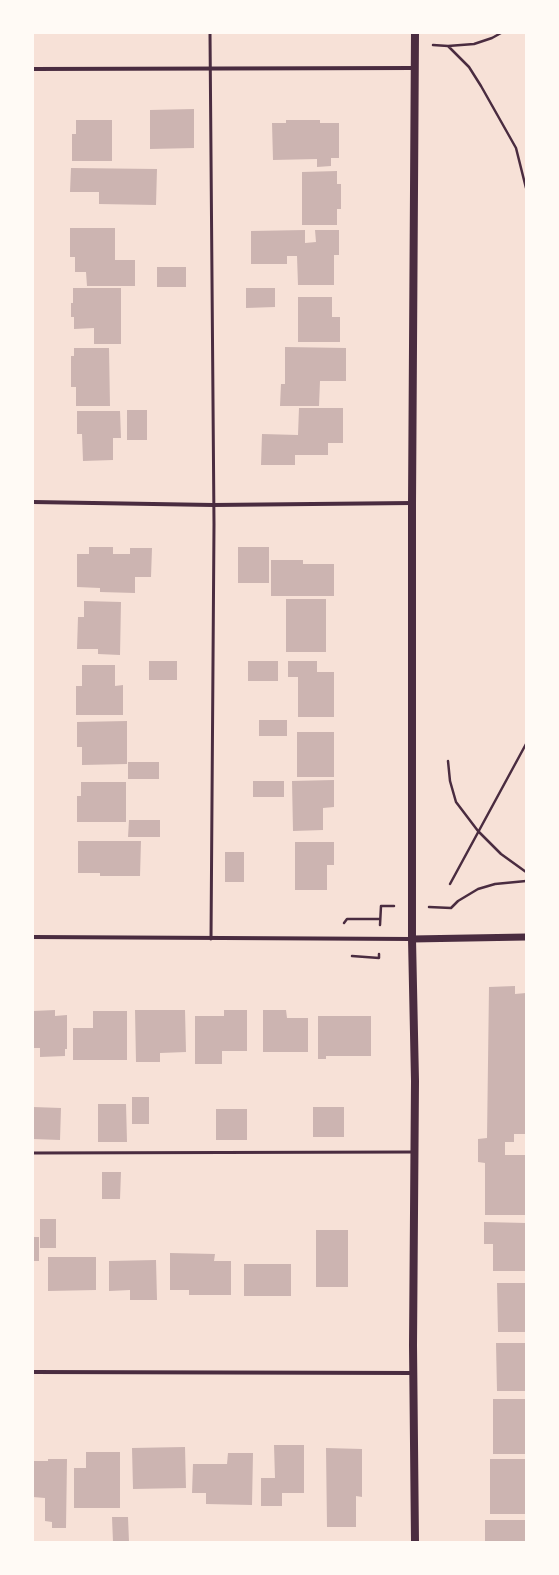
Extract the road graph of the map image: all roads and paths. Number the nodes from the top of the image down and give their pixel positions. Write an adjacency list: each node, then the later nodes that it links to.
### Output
1 (210, 33): 7 (lane)
2 (415, 33): 4 (main road)
3 (501, 33): 5 (path)
4 (414, 45): 5 (path); 8 (main road)
5 (448, 46): 9 (path)
6 (33, 68): 7 (street)
7 (210, 68): 8 (street); 12 (lane)
8 (414, 68): 11 (main road)
9 (526, 188)
10 (33, 502): 12 (street)
11 (412, 503): 12 (street); 19 (main road)
12 (213, 505): 22 (lane)
13 (526, 744): 15 (path)
14 (448, 761): 15 (path)
15 (478, 831): 16 (path); 18 (path)
16 (526, 872)
17 (526, 881): 19 (path)
18 (450, 884)
19 (413, 907): 23 (main road)
20 (526, 937): 23 (street)
21 (33, 938): 22 (street)
22 (211, 939): 23 (street)
23 (412, 939): 24 (main road)
24 (414, 1152): 25 (lane); 27 (main road)
25 (33, 1153)
26 (33, 1372): 27 (street)
27 (414, 1373): 28 (main road)
28 (414, 1542)

